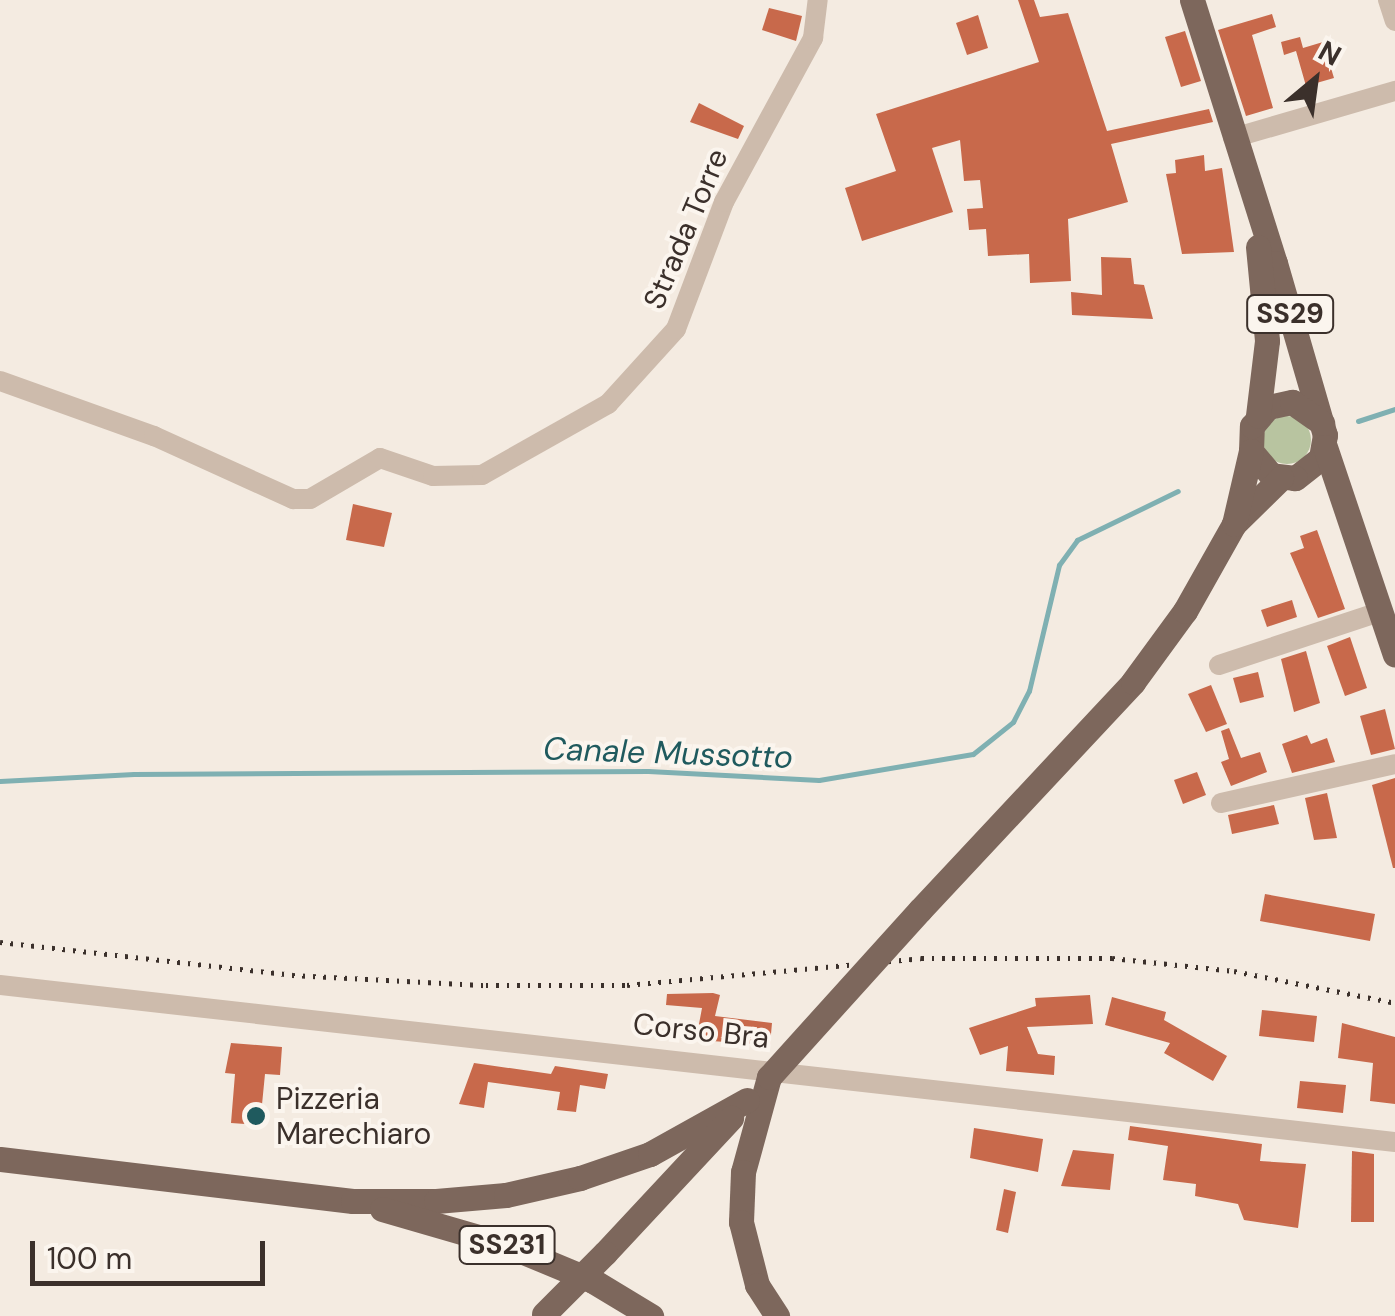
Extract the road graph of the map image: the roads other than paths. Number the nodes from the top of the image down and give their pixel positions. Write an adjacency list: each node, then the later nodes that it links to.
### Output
1 (818, 0): 8 (street, Strada Torre)
2 (1192, 0): 6 (main road, SS29)
3 (1388, 0): 4 (street)
4 (1395, 21)
5 (1395, 91): 6 (street)
6 (1233, 138): 7 (main road, SS29)
7 (1254, 207): 9 (main road, SS29); 10 (main road, SS29)
8 (0, 381)
9 (1258, 415): 10 (main road); 11 (main road)
10 (1323, 435): 12 (main road); 13 (main road, SS29)
11 (1251, 452): 12 (main road); 14 (main road)
12 (1288, 478): 13 (main road); 14 (main road)
13 (1349, 512): 15 (main road, SS29)
14 (1234, 524): 21 (main road, bridge)
15 (1388, 627): 16 (main road, SS29); 17 (street)
16 (1395, 655)
17 (1218, 664)
18 (1395, 764): 19 (street)
19 (1221, 803)
20 (0, 984): 22 (street, Corso Bra)
21 (754, 1101): 26 (main road); 27 (main road, bridge); 29 (main road)
22 (1395, 1142)
23 (0, 1159): 25 (main road, SS231)
24 (0, 1172): 25 (main road)
25 (167, 1179): 26 (main road, SS231)
26 (353, 1201): 28 (main road, SS231)
27 (542, 1315)
28 (651, 1316)
29 (777, 1316)

